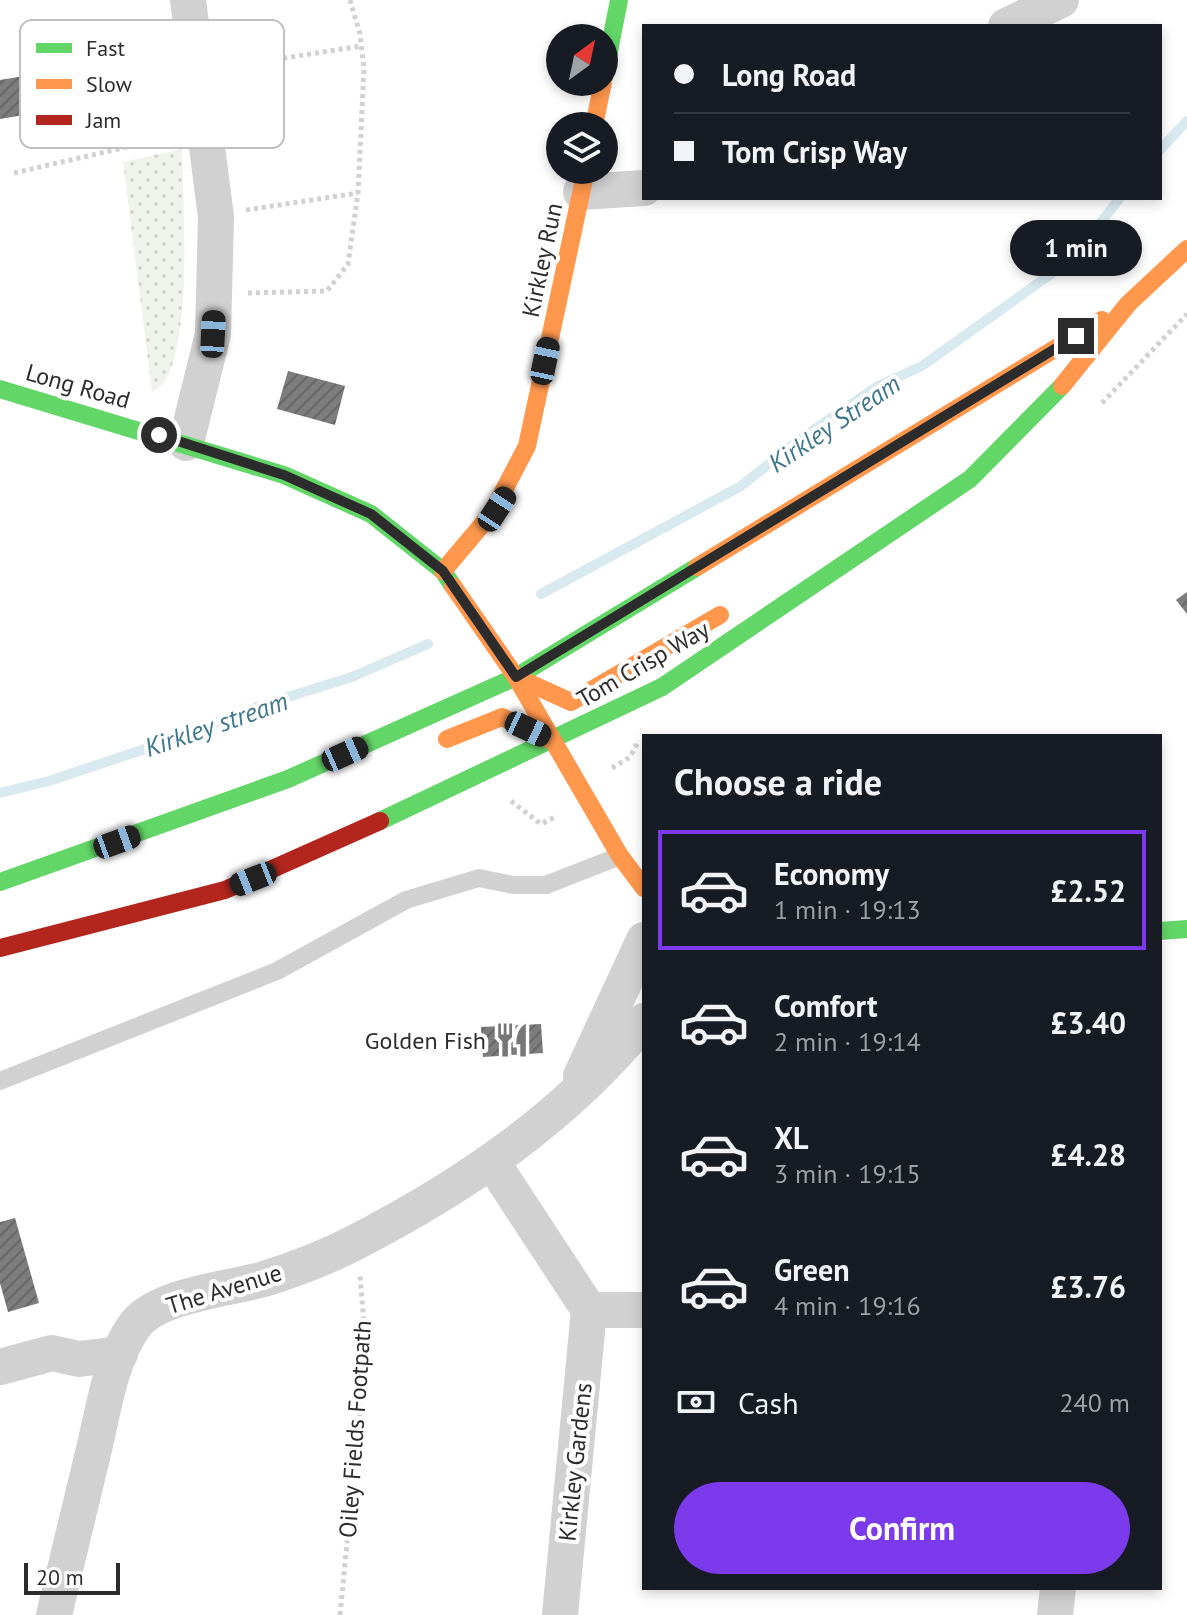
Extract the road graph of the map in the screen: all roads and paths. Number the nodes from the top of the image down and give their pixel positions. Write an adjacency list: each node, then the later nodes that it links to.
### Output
1 (188, 0): 5 (street)
2 (350, 0): 8 (path)
3 (619, 0): 6 (main road)
4 (1061, 0): 7 (street)
5 (191, 20)
6 (614, 24)
7 (1010, 24)
8 (361, 46): 9 (path); 16 (path)
9 (284, 59)
10 (126, 148): 12 (path)
11 (209, 148): 19 (street)
12 (14, 173)
13 (583, 184): 25 (main road, Kirkley Run)
14 (610, 184): 15 (street)
15 (642, 188)
16 (358, 193): 17 (path); 19 (path)
17 (241, 211)
18 (1187, 249): 20 (main road, Tom Crisp Way)
19 (215, 294): 22 (street)
20 (1128, 304): 23 (main road, Tom Crisp Way); 27 (main road, Tom Crisp Way)
21 (0, 389): 22 (main road, Long Road)
22 (186, 443): 25 (main road, Long Road)
23 (880, 540): 24 (main road); 28 (main road, Tom Crisp Way)
24 (824, 554)
25 (443, 571): 27 (main road, Long Road)
26 (731, 609): 27 (main road)
27 (516, 677): 28 (main road, Long Road); 31 (main road, Tom Crisp Way)
28 (553, 741): 29 (main road); 32 (main road, Long Road); 38 (main road, Tom Crisp Way)
29 (431, 746)
30 (276, 805): 31 (main road)
31 (206, 809): 33 (main road, Tom Crisp Way)
32 (620, 856): 34 (main road, Long Road); 40 (lane)
33 (0, 882)
34 (642, 885)
35 (1187, 929): 36 (main road)
36 (1162, 931)
37 (642, 944): 41 (street, The Avenue)
38 (0, 948)
39 (642, 1023): 41 (street, The Avenue)
40 (0, 1081)
41 (570, 1099): 42 (street, The Avenue)
42 (492, 1162): 43 (street, The Avenue); 44 (street)
43 (352, 1244): 46 (street, The Avenue); 50 (path, Oiley Fields Footpath)
44 (589, 1310): 45 (street); 51 (street, Kirkley Gardens)
45 (642, 1310)
46 (120, 1354): 47 (street); 49 (street, The Avenue)
47 (0, 1367)
48 (1058, 1590): 52 (street)
49 (54, 1615)
50 (340, 1615)
51 (560, 1615)
52 (1055, 1615)

